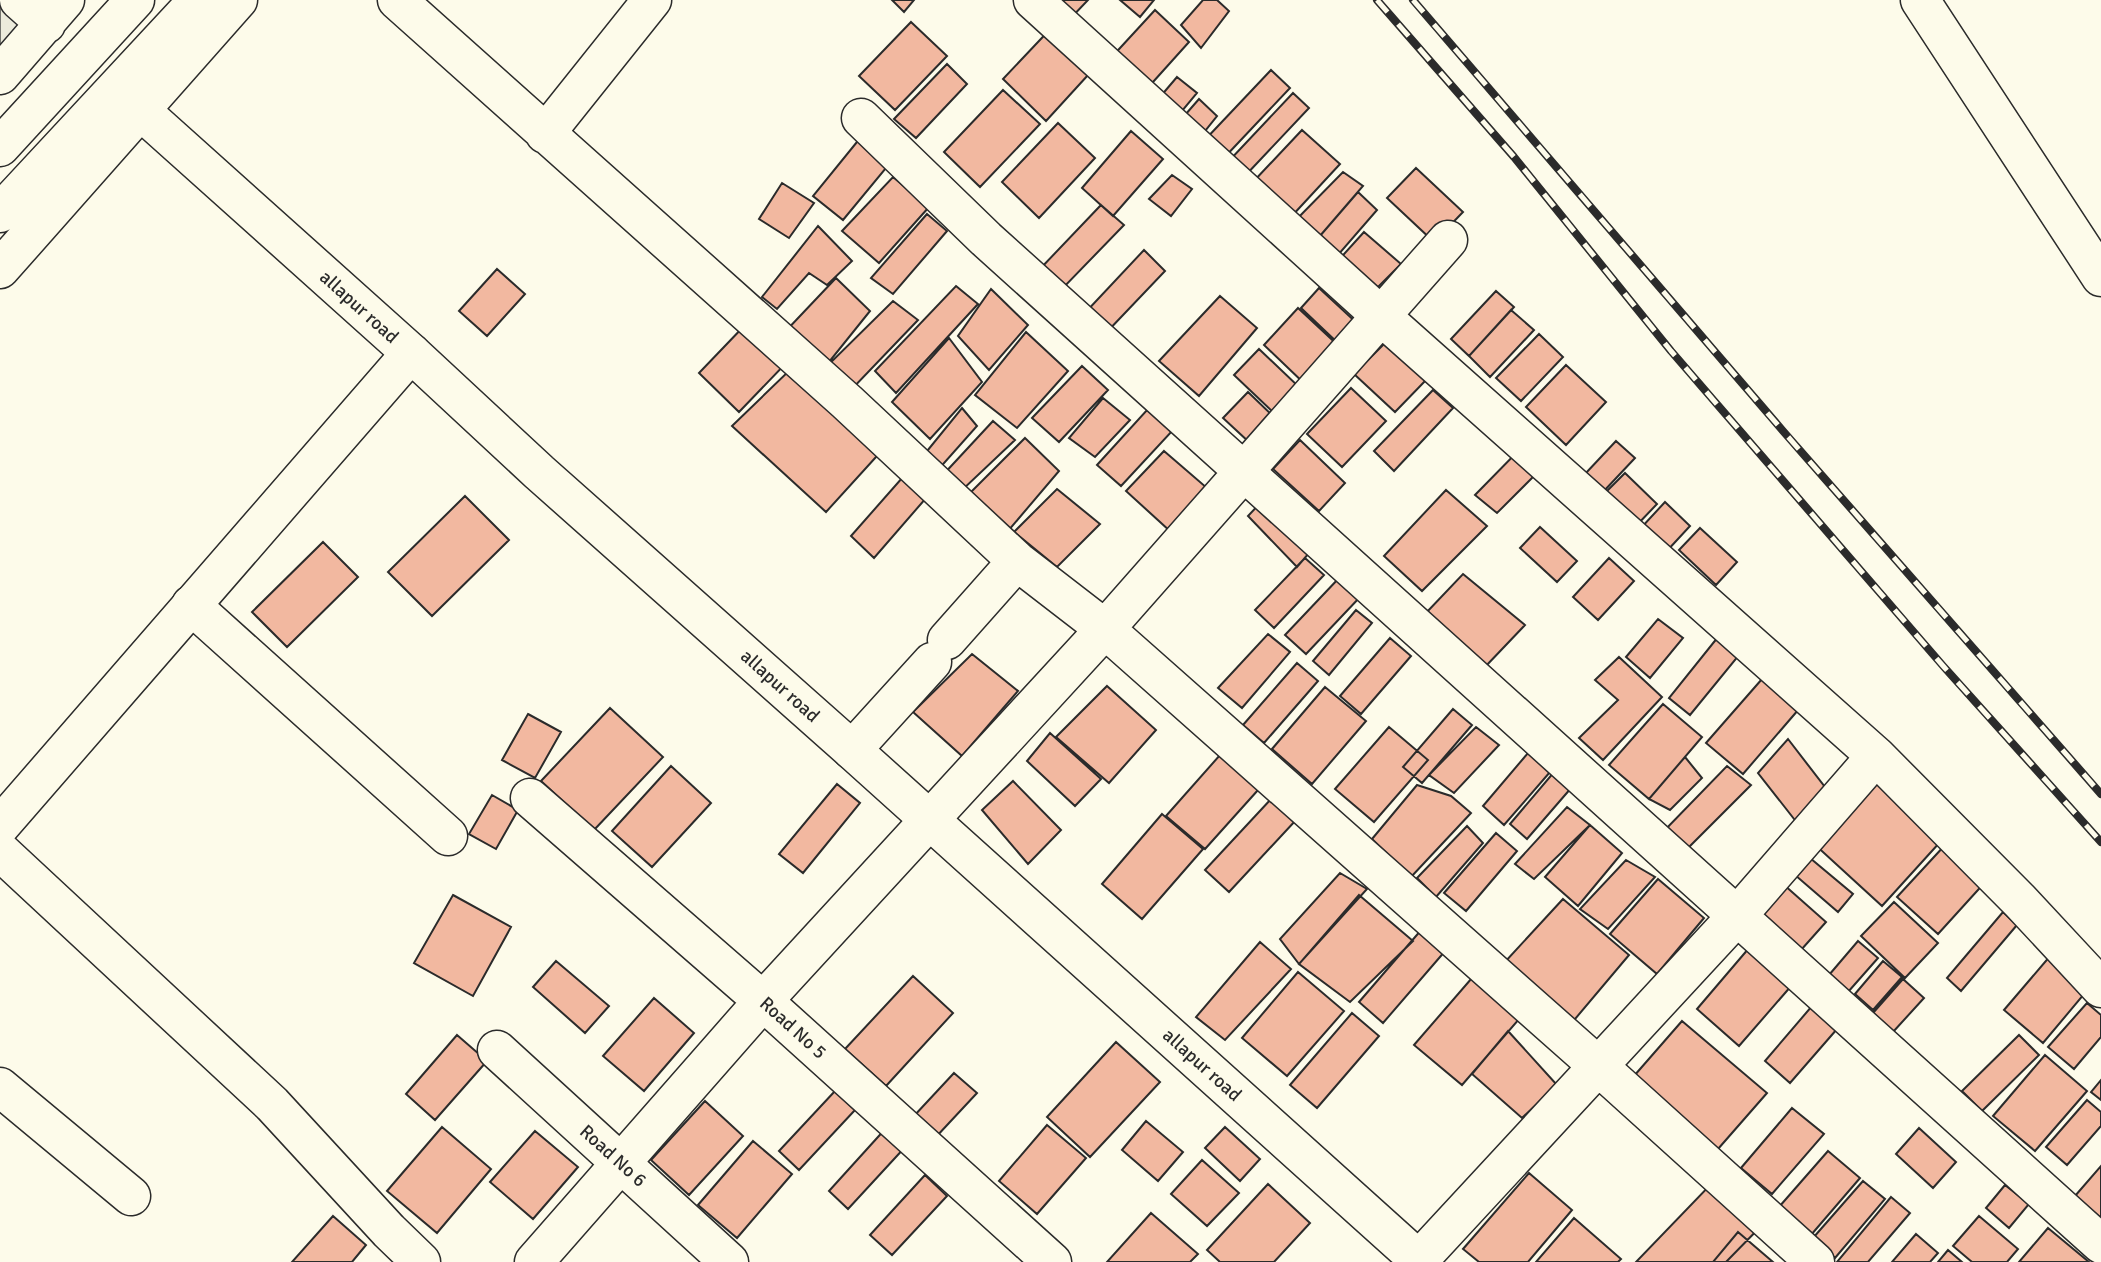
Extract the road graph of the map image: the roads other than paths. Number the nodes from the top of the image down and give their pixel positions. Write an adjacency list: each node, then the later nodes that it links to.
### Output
1 (135, 0): 13 (street)
2 (198, 0): 14 (street)
3 (238, 0): 10 (street)
4 (397, 0): 12 (street)
5 (652, 0): 12 (street)
6 (1033, 0): 18 (street)
7 (1920, 0): 17 (street)
8 (43, 8): 9 (street)
9 (0, 75)
10 (140, 110): 16 (street); 19 (street, allapur road)
11 (860, 118): 20 (street)
12 (545, 134): 21 (street)
13 (0, 147)
14 (0, 213)
15 (1448, 240): 18 (street)
16 (0, 269)
17 (2101, 277)
18 (1381, 316): 20 (street); 25 (street)
19 (411, 353): 22 (street); 24 (street, allapur road)
20 (1243, 472): 23 (street); 31 (street)
21 (1017, 561): 23 (street); 24 (street)
22 (191, 605): 28 (street); 29 (street)
23 (1105, 629): 27 (street); 35 (street)
24 (852, 750): 27 (street, allapur road)
25 (1876, 756): 31 (street); 32 (street)
26 (530, 798): 33 (street, Road No 5)
27 (929, 821): 33 (street); 40 (street, allapur road)
28 (0, 826)
29 (448, 836)
30 (0, 851): 41 (street)
31 (1737, 916): 35 (street); 39 (street)
32 (2101, 988)
33 (763, 1001): 37 (street); 44 (street, Road No 5)
34 (497, 1050): 37 (street, Road No 6)
35 (1597, 1065): 40 (street); 45 (street)
36 (0, 1087): 38 (street)
37 (622, 1164): 42 (street); 43 (street, Road No 6)
38 (131, 1196)
39 (2101, 1244)
40 (1419, 1261)
41 (421, 1262)
42 (534, 1262)
43 (729, 1262)
44 (1052, 1262)
45 (1815, 1262)

